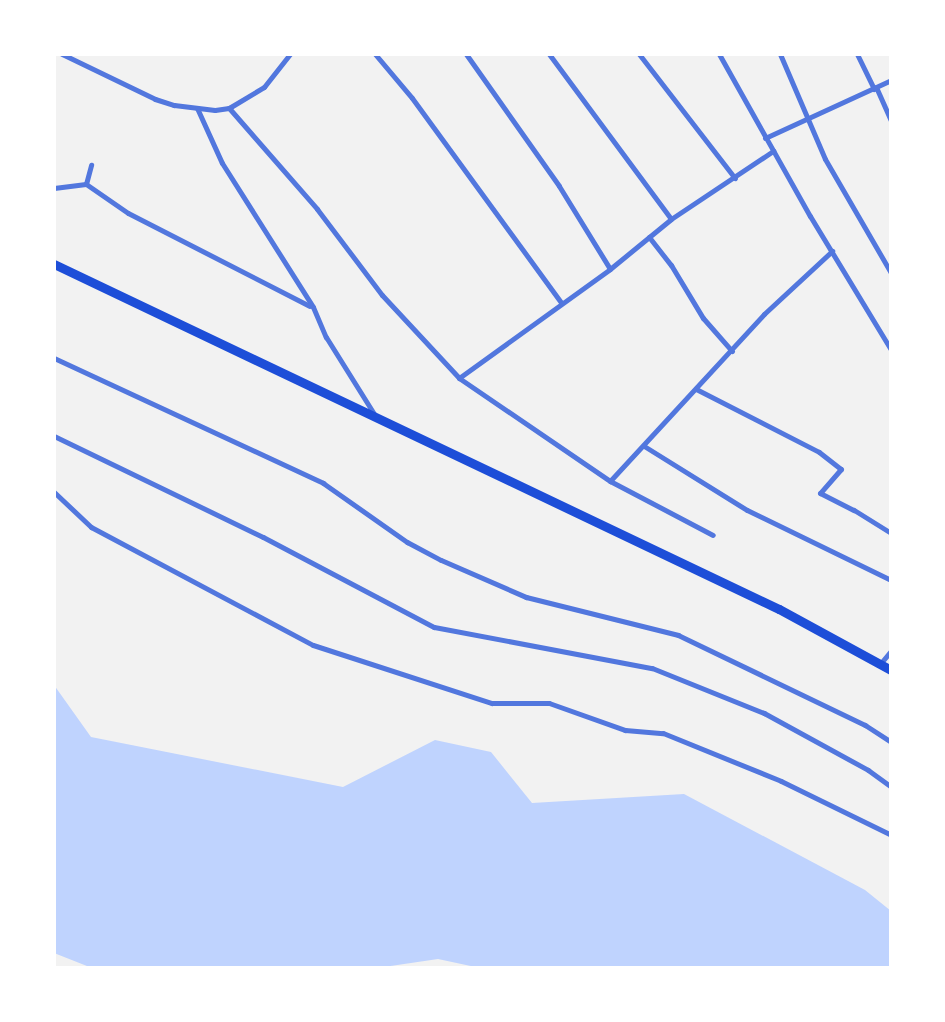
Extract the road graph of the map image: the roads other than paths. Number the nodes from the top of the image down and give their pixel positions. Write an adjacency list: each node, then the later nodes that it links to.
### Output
1 (62, 54): 12 (street)
2 (290, 54): 13 (street)
3 (375, 54): 28 (street)
4 (466, 54): 26 (street)
5 (549, 54): 22 (street)
6 (639, 54): 19 (street)
7 (719, 54): 16 (street)
8 (780, 54): 14 (street)
9 (857, 54): 11 (street)
10 (891, 80): 11 (street)
11 (875, 88): 14 (street); 15 (street)
12 (197, 108): 13 (street); 29 (street)
13 (229, 108): 33 (street)
14 (807, 120): 16 (street); 27 (street)
15 (891, 120)
16 (765, 138): 17 (street)
17 (773, 151): 19 (street); 24 (street)
18 (91, 165): 20 (street)
19 (735, 178): 22 (street)
20 (86, 184): 21 (street); 29 (street)
21 (54, 188)
22 (671, 219): 23 (street)
23 (649, 237): 26 (street); 31 (street)
24 (832, 251): 30 (street); 31 (street)
25 (54, 264): 35 (highway)
26 (610, 269): 28 (street)
27 (891, 273)
28 (561, 302): 33 (street)
29 (313, 307): 35 (street)
30 (891, 350)
31 (732, 351): 34 (street)
32 (54, 358): 46 (street)
33 (459, 378): 38 (street)
34 (696, 389): 37 (street); 40 (street)
35 (376, 418): 44 (highway)
36 (54, 436): 47 (street)
37 (644, 446): 38 (street); 42 (street)
38 (610, 481): 41 (street)
39 (54, 492): 48 (street)
40 (891, 533)
41 (713, 536)
42 (891, 580)
43 (891, 651): 44 (street)
44 (880, 664): 45 (highway)
45 (891, 670)
46 (891, 742)
47 (891, 787)
48 (891, 835)

